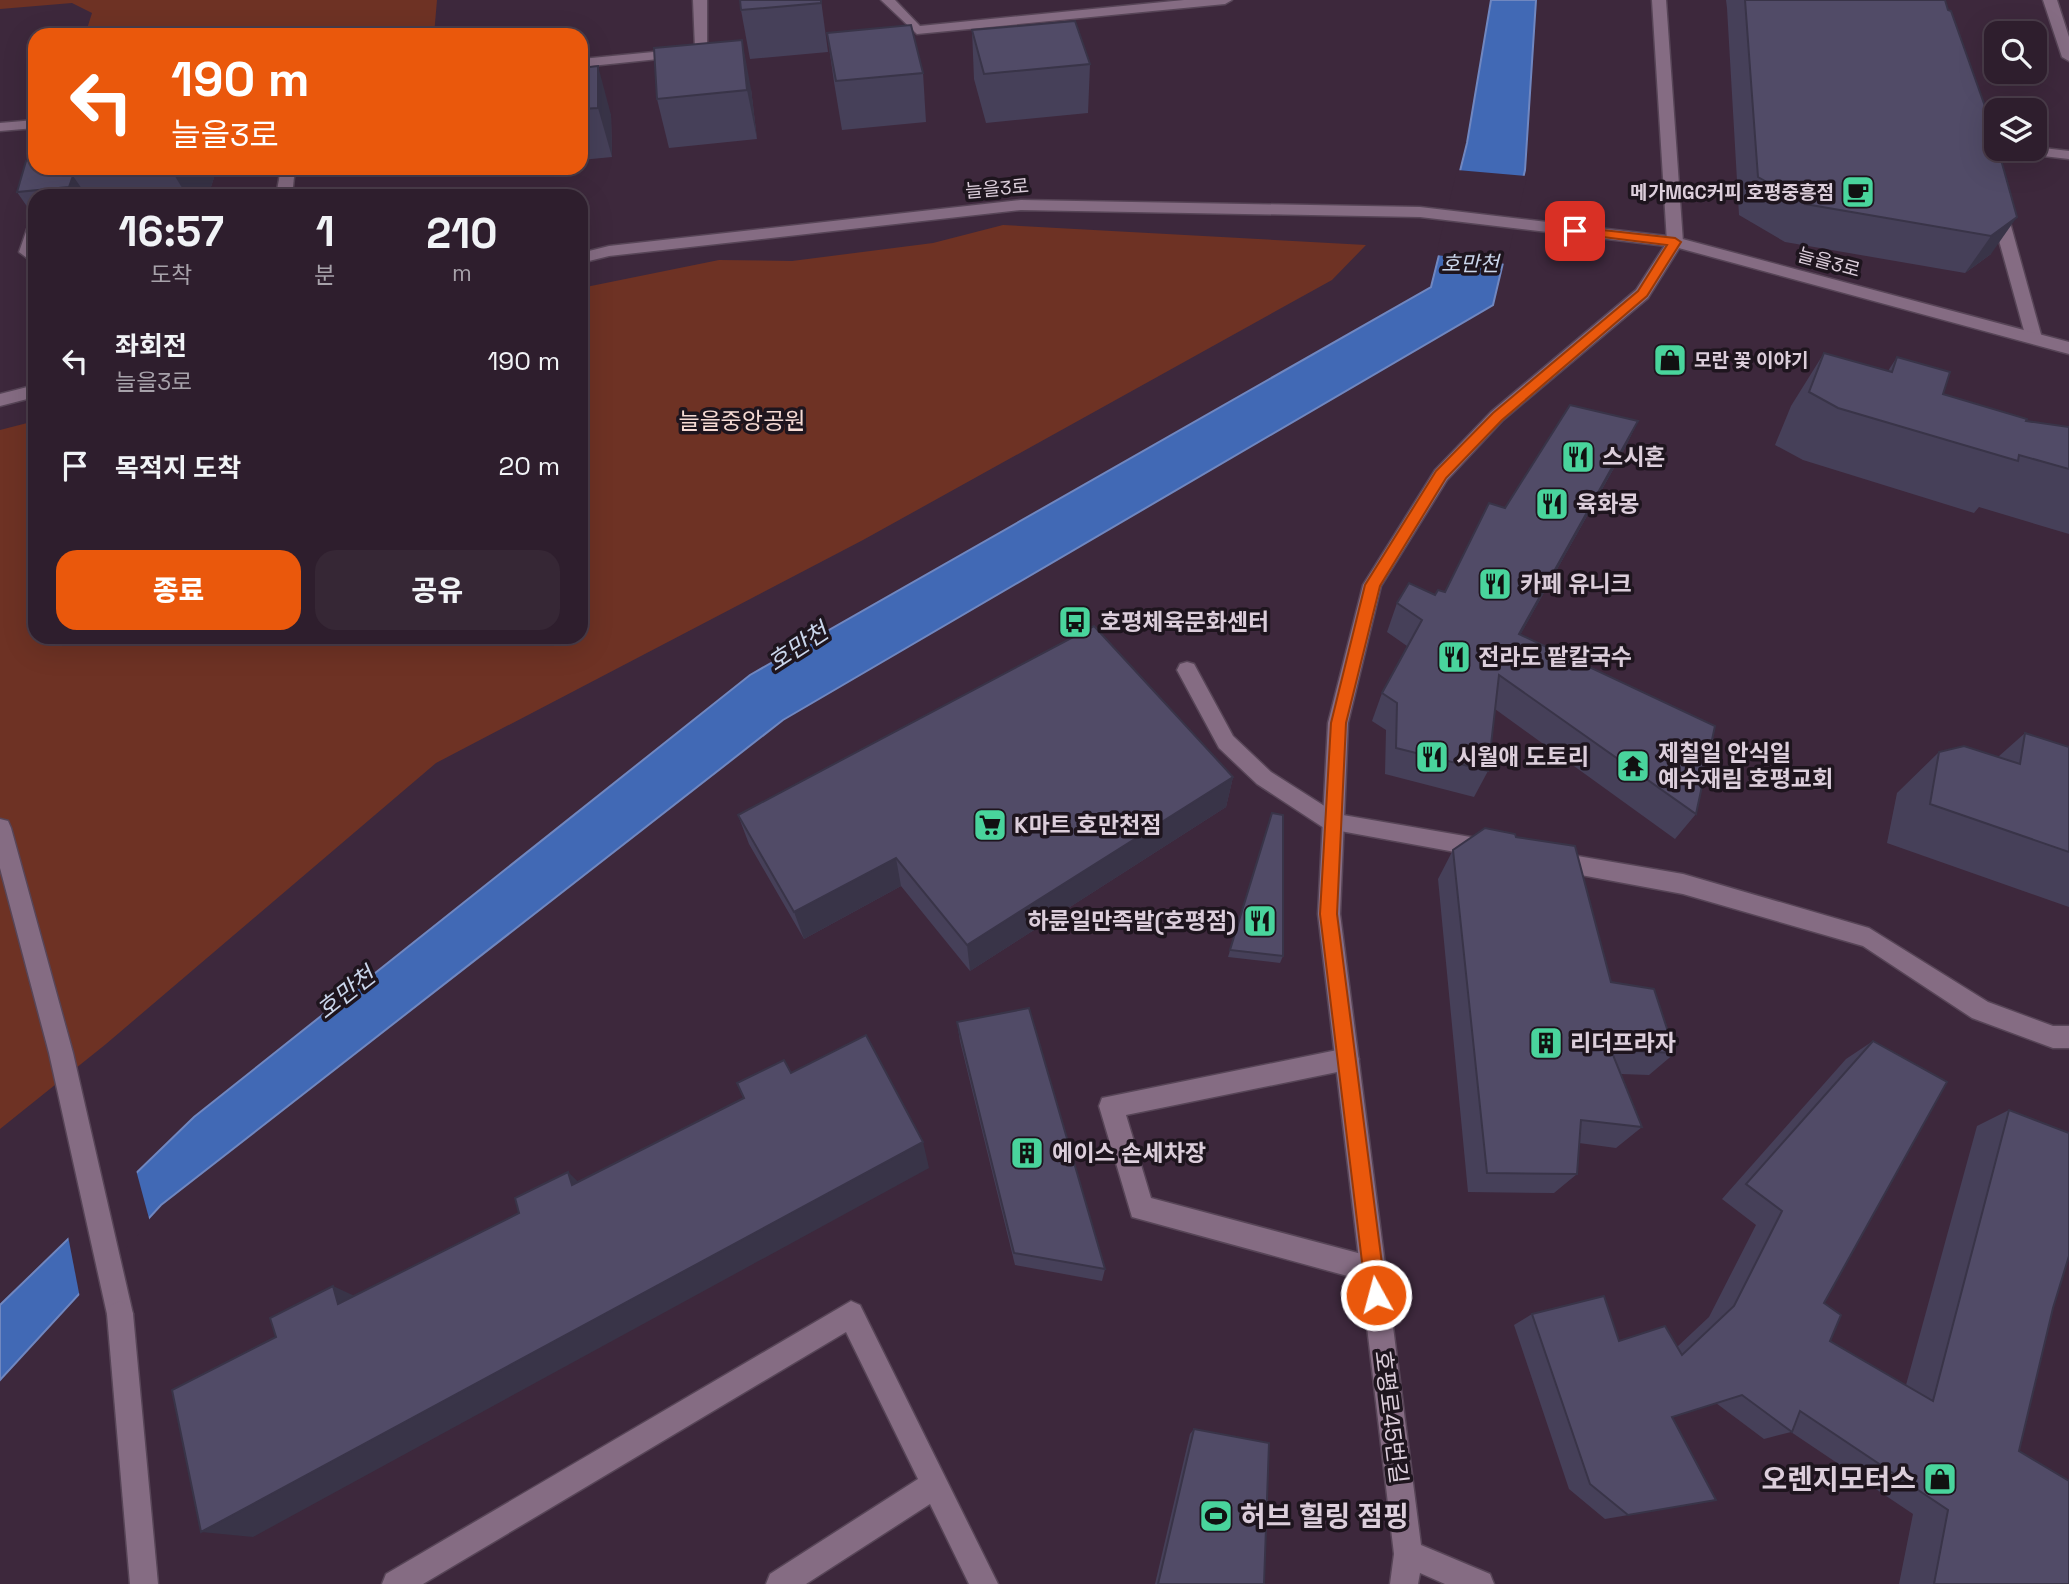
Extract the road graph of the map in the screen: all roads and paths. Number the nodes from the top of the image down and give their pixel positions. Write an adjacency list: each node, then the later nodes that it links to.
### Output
1 (700, 0): 8 (street)
2 (888, 0): 3 (street)
3 (1225, 0)
4 (1659, 0): 14 (street)
5 (2050, 0): 6 (street)
6 (2064, 26): 7 (street)
7 (2069, 57)
8 (588, 62)
9 (28, 125): 10 (street)
10 (0, 127)
11 (2047, 152): 12 (street)
12 (2069, 155)
13 (1995, 196): 16 (street)
14 (1675, 242): 15 (street, 늘을3로); 16 (street, 늘을3로); 21 (street, 호평로45번길)
15 (588, 256)
16 (2034, 338): 17 (street, 늘을3로)
17 (2069, 348)
18 (28, 393): 19 (street)
19 (0, 400)
20 (1188, 670): 21 (street)
21 (1332, 822): 23 (street); 26 (street, 호평로45번길)
22 (0, 828): 30 (street)
23 (1507, 853)
24 (1534, 858): 25 (street)
25 (2069, 1037)
26 (1347, 1059): 27 (street, 호평로45번길); 27 (street)
27 (1373, 1269): 29 (street, 호평로45번길)
28 (935, 1484): 31 (street); 32 (street); 33 (street)
29 (1408, 1555): 34 (street, 호평로45번길); 35 (street)
30 (144, 1584)
31 (396, 1584)
32 (780, 1584)
33 (984, 1584)
34 (1404, 1584)
35 (1480, 1584)

